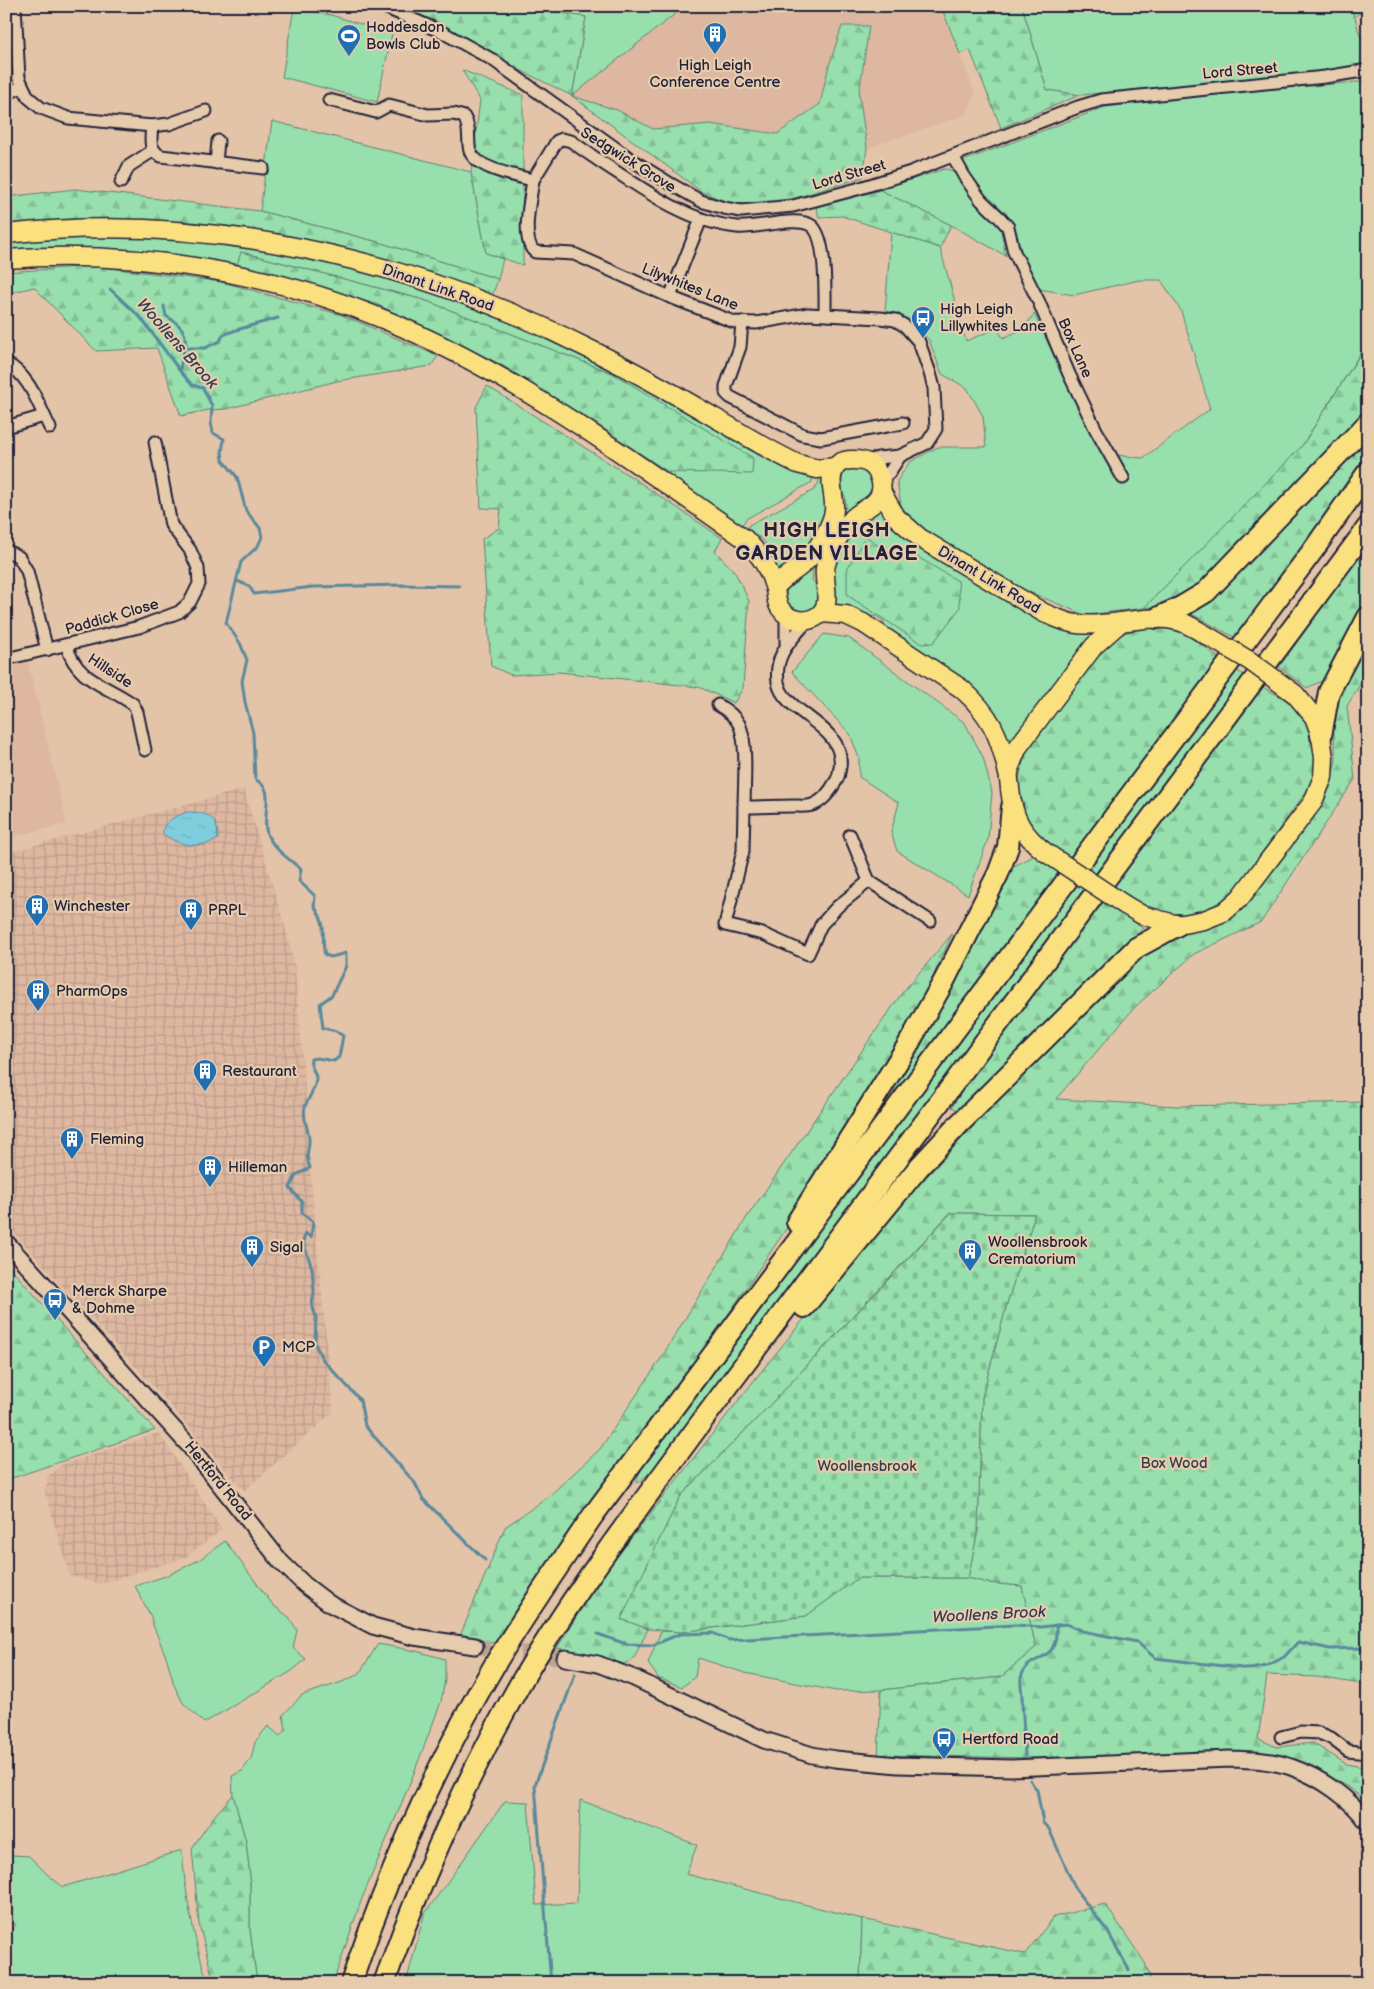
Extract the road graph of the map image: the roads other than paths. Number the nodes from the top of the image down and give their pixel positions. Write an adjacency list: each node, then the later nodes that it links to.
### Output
1 (16, 6): 4 (street)
2 (382, 6): 11 (street, Lord Street)
3 (1368, 70): 11 (street, Lord Street)
4 (22, 87): 5 (street); 8 (street)
5 (6, 94)
6 (329, 100): 14 (street)
7 (206, 111): 8 (street)
8 (152, 126): 10 (street)
9 (218, 142): 12 (street)
10 (154, 150): 12 (street); 15 (street)
11 (953, 156): 33 (street, Box Lane)
12 (216, 163): 13 (street)
13 (263, 168)
14 (533, 180): 16 (street, Sedgwick Grove); 19 (street, Lilywhites Lane)
15 (121, 182)
16 (701, 219): 19 (street); 20 (street, Sedgwick Grove)
17 (6, 234): 31 (main road, Dinant Link Road)
18 (6, 259): 37 (main road)
19 (670, 297): 21 (street, Lilywhites Lane)
20 (825, 315): 21 (street, Lilywhites Lane); 29 (street, Lilywhites Lane)
21 (742, 322): 24 (street)
22 (6, 363): 23 (street)
23 (44, 416): 26 (street); 27 (street)
24 (903, 423)
25 (1368, 423): 41 (highway)
26 (6, 427)
27 (50, 428)
28 (155, 442): 44 (street, Paddick Close)
29 (900, 456): 30 (street, Lilywhites Lane); 34 (street, Lilywhites Lane)
30 (865, 462): 31 (main road, Dinant Link Road); 34 (main road, Dinant Link Road)
31 (835, 468): 37 (main road)
32 (1368, 472): 58 (highway)
33 (1124, 478)
34 (881, 486): 39 (main road); 42 (main road, Dinant Link Road)
35 (1368, 527): 59 (highway)
36 (6, 550): 45 (street)
37 (775, 588): 38 (main road)
38 (786, 615): 39 (main road); 43 (street)
39 (815, 617): 43 (street); 50 (main road)
40 (1368, 617): 48 (highway)
41 (1157, 618): 42 (main road, Dinant Link Road); 48 (main road, Dinant Link Road, bridge)
42 (1121, 622): 50 (main road)
43 (786, 643): 51 (street)
44 (67, 646): 45 (street, Paddick Close); 49 (street, Hillside)
45 (47, 650): 46 (street, Paddick Close)
46 (6, 659)
47 (718, 705): 51 (street)
48 (1321, 736): 56 (main road, Dinant Link Road)
49 (145, 750)
50 (1008, 774): 52 (main road)
51 (744, 807): 54 (street)
52 (1012, 807): 56 (main road, bridge); 58 (highway)
53 (850, 834): 54 (street)
54 (868, 881): 55 (street)
55 (930, 921)
56 (1178, 925): 59 (highway)
57 (6, 1242): 60 (main road, Hertford Road)
58 (718, 1348): 65 (highway)
59 (694, 1432): 66 (highway)
60 (475, 1646)
61 (565, 1658): 64 (main road)
62 (1281, 1737): 63 (street)
63 (1368, 1753)
64 (1368, 1824)
65 (352, 1983)
66 (384, 1983)

